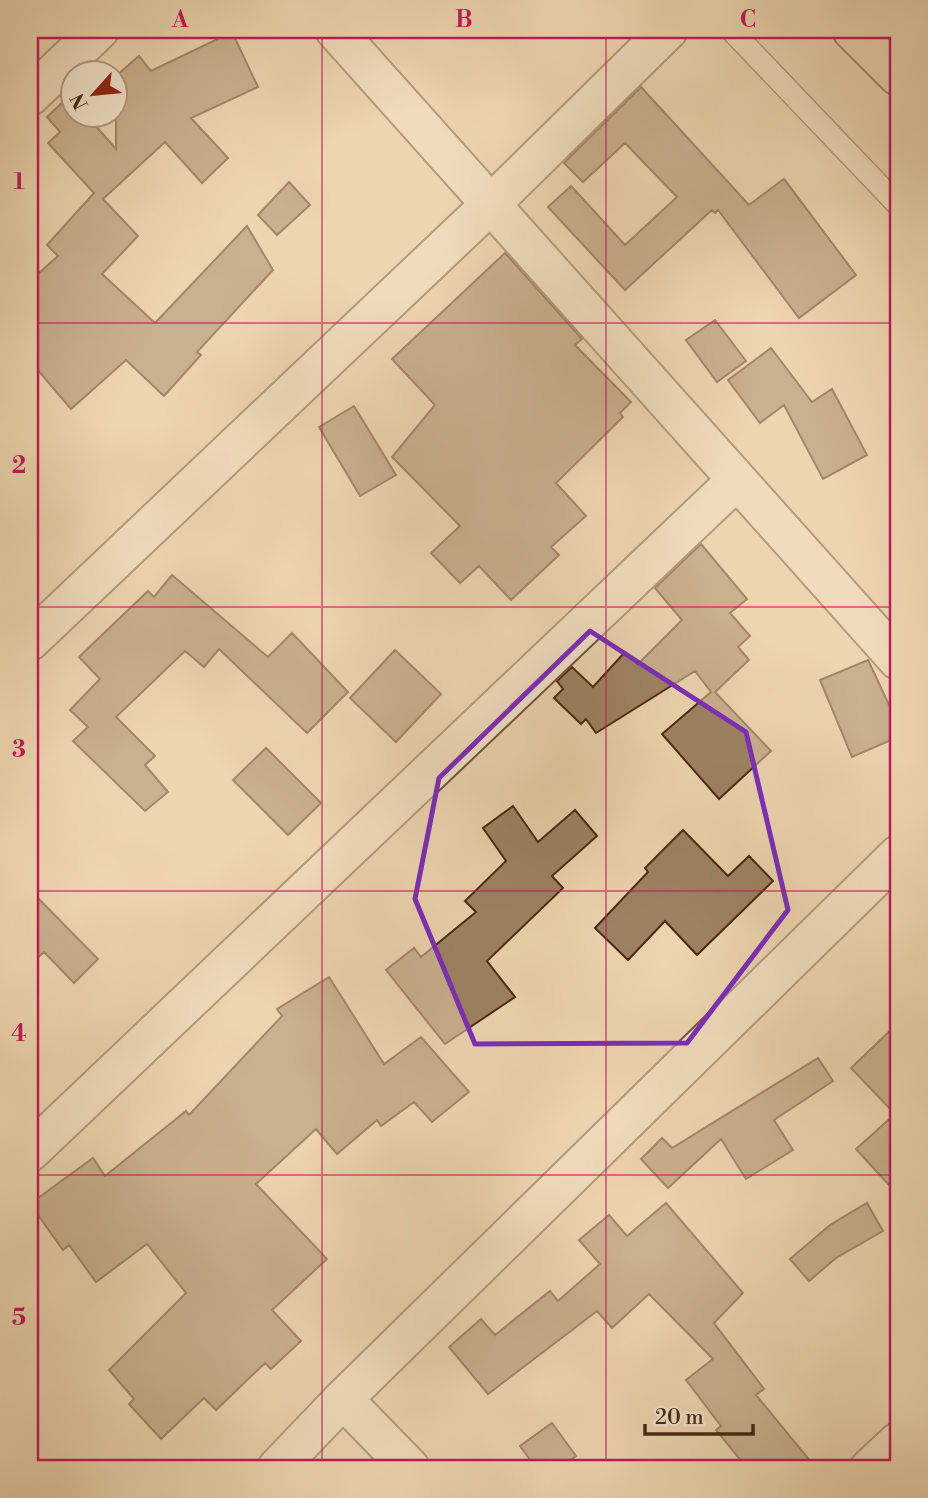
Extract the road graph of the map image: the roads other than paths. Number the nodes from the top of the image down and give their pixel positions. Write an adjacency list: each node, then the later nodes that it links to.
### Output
1 (99, 30): 7 (street)
2 (335, 30): 8 (street)
3 (668, 30): 8 (street)
4 (731, 30): 9 (lane)
5 (852, 30): 6 (highway)
6 (898, 76)
7 (30, 96)
8 (491, 204): 10 (street); 11 (street)
9 (898, 205)
10 (737, 480): 12 (street); 14 (street)
11 (30, 641)
12 (898, 660)
13 (897, 858): 15 (street)
14 (30, 1152)
15 (343, 1399): 17 (street); 18 (street)
16 (898, 1442): 19 (street)
17 (277, 1468)
18 (411, 1468)
19 (870, 1468)

